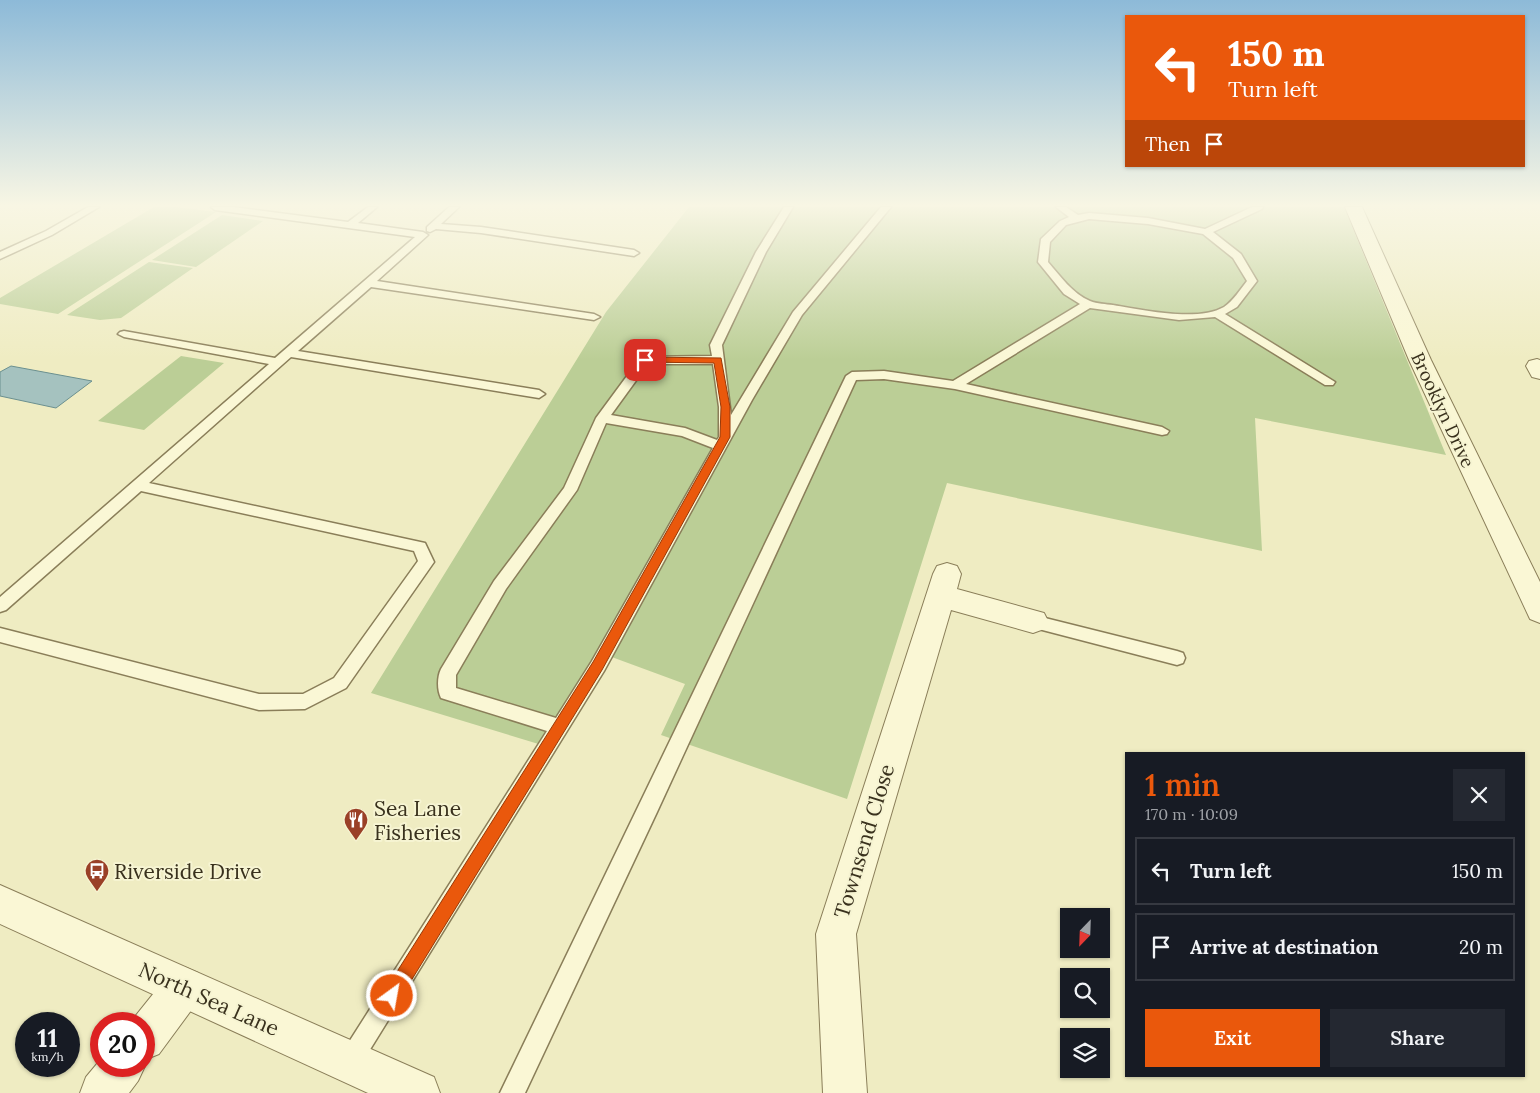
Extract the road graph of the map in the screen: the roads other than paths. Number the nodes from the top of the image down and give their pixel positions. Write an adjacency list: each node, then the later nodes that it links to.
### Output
1 (397, 258): 7 (lane)
2 (758, 258): 13 (lane)
3 (844, 258): 20 (lane)
4 (1044, 258): 8 (lane)
5 (1237, 258): 9 (lane)
6 (1374, 258): 23 (street, Brooklyn Drive)
7 (368, 283): 10 (lane); 12 (lane)
8 (1088, 304): 9 (lane); 16 (lane)
9 (1216, 313): 15 (lane)
10 (594, 317)
11 (124, 334): 14 (lane)
12 (288, 353): 14 (lane); 17 (lane)
13 (718, 360): 18 (lane); 20 (lane)
14 (278, 362): 21 (lane)
15 (1329, 382)
16 (956, 385): 19 (lane); 35 (lane)
17 (538, 394)
18 (602, 418): 20 (lane); 27 (lane)
19 (1162, 431)
20 (723, 442): 27 (lane)
21 (137, 485): 22 (lane); 25 (lane)
22 (0, 606)
23 (1540, 611)
24 (1033, 621): 26 (lane); 36 (street, Townsend Close)
25 (0, 635)
26 (1177, 658)
27 (560, 727): 31 (lane)
28 (3, 910): 29 (street, North Sea Lane)
29 (184, 987): 30 (street); 31 (street, North Sea Lane)
30 (155, 1025)
31 (350, 1062): 34 (street, North Sea Lane)
32 (114, 1077): 33 (street)
33 (102, 1093)
34 (418, 1093)
35 (512, 1093)
36 (845, 1093)

